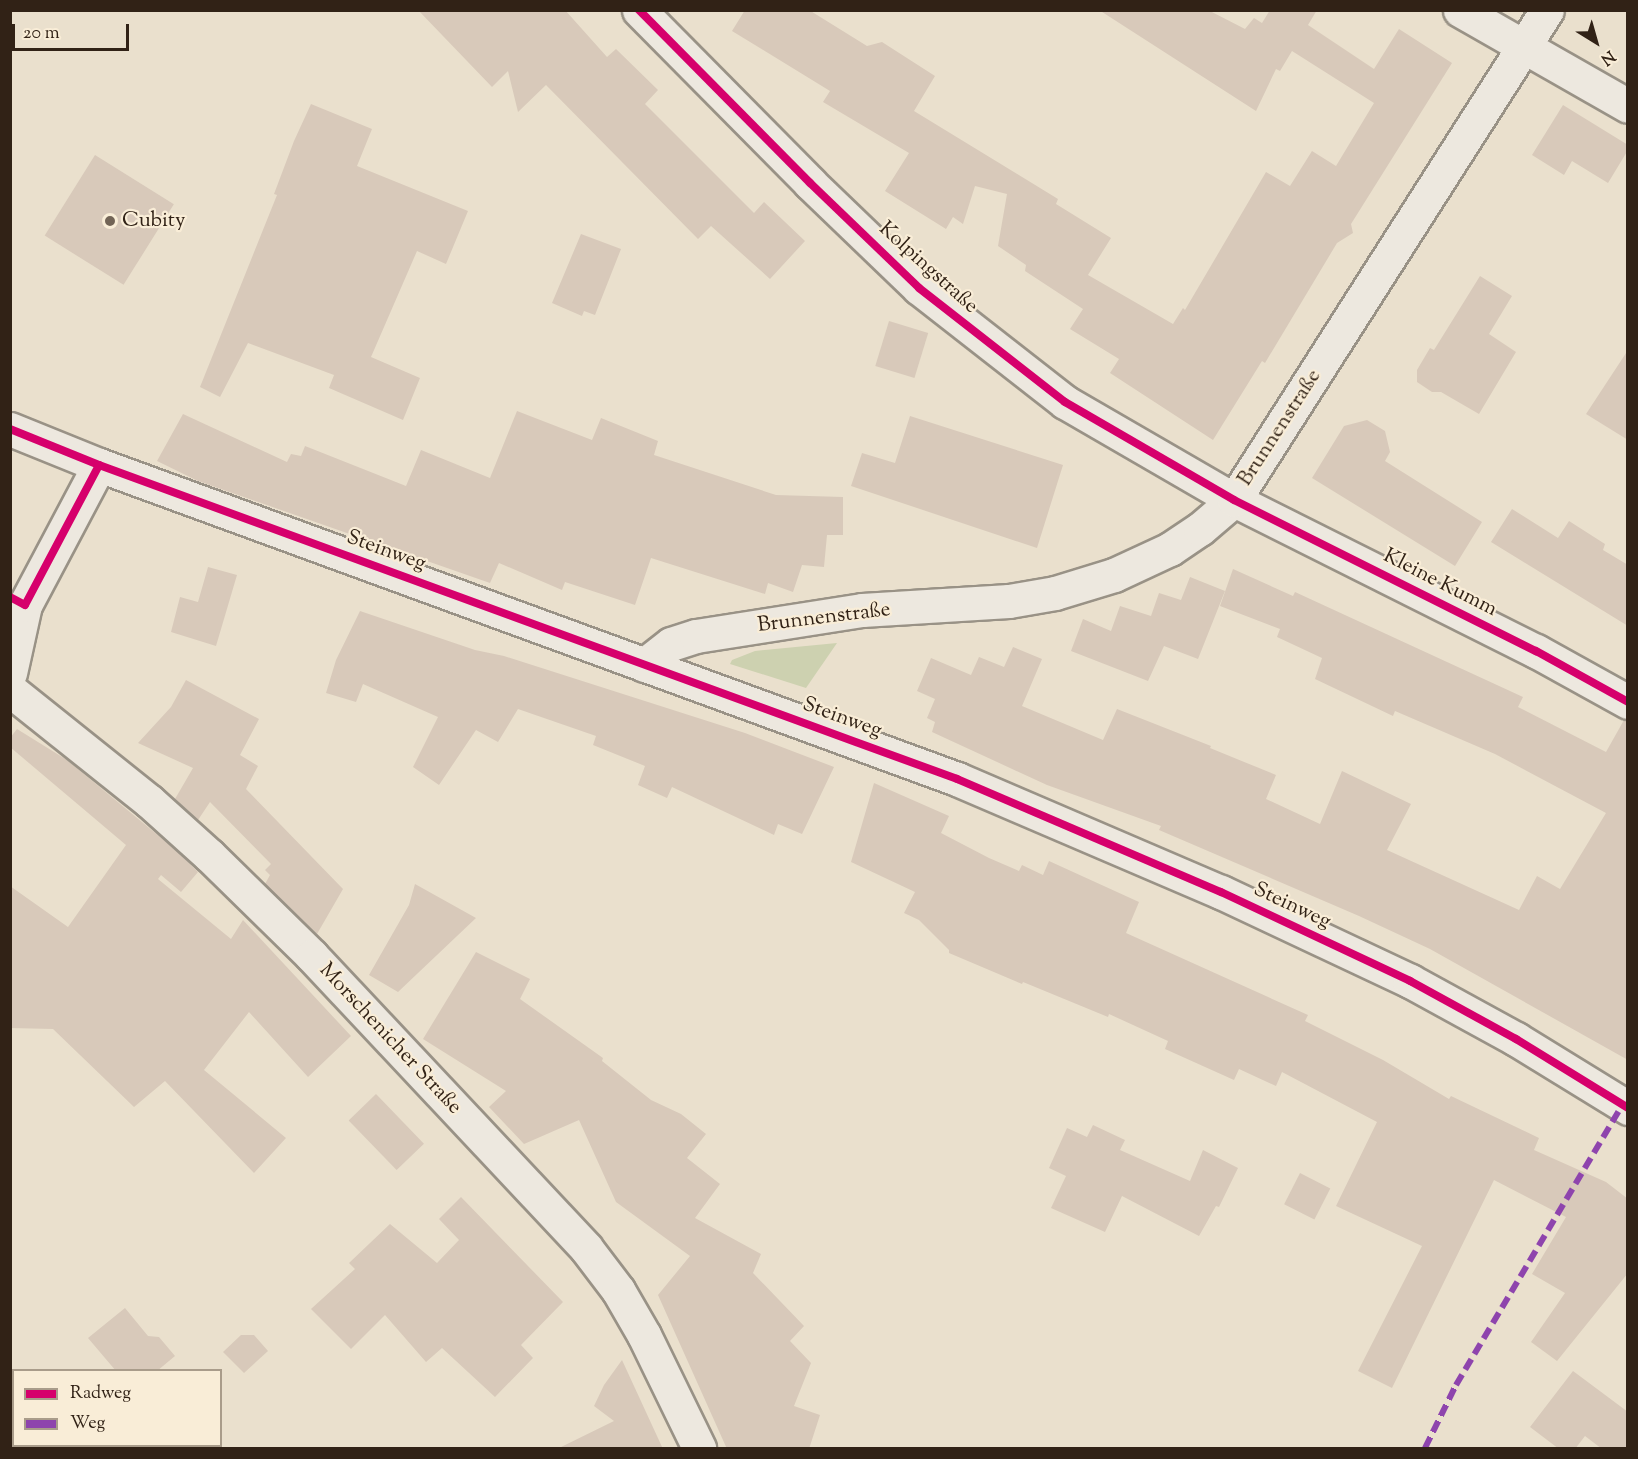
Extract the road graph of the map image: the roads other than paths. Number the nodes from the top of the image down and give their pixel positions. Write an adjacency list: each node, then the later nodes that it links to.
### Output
1 (639, 10): 8 (street, Kolpingstraße)
2 (1460, 10): 4 (street)
3 (1547, 10): 4 (street, Brunnenstraße)
4 (1524, 47): 5 (street); 8 (street, Brunnenstraße)
5 (1628, 106)
6 (12, 430): 7 (street, Steinweg)
7 (99, 465): 9 (street); 10 (street, Steinweg)
8 (1234, 500): 10 (street, Brunnenstraße); 13 (street, Kleine Kumm)
9 (18, 601): 11 (street)
10 (644, 665): 14 (street, Steinweg)
11 (10, 673)
12 (10, 690): 15 (street, Morschenicher Straße)
13 (1628, 702)
14 (1628, 1108)
15 (699, 1449)

